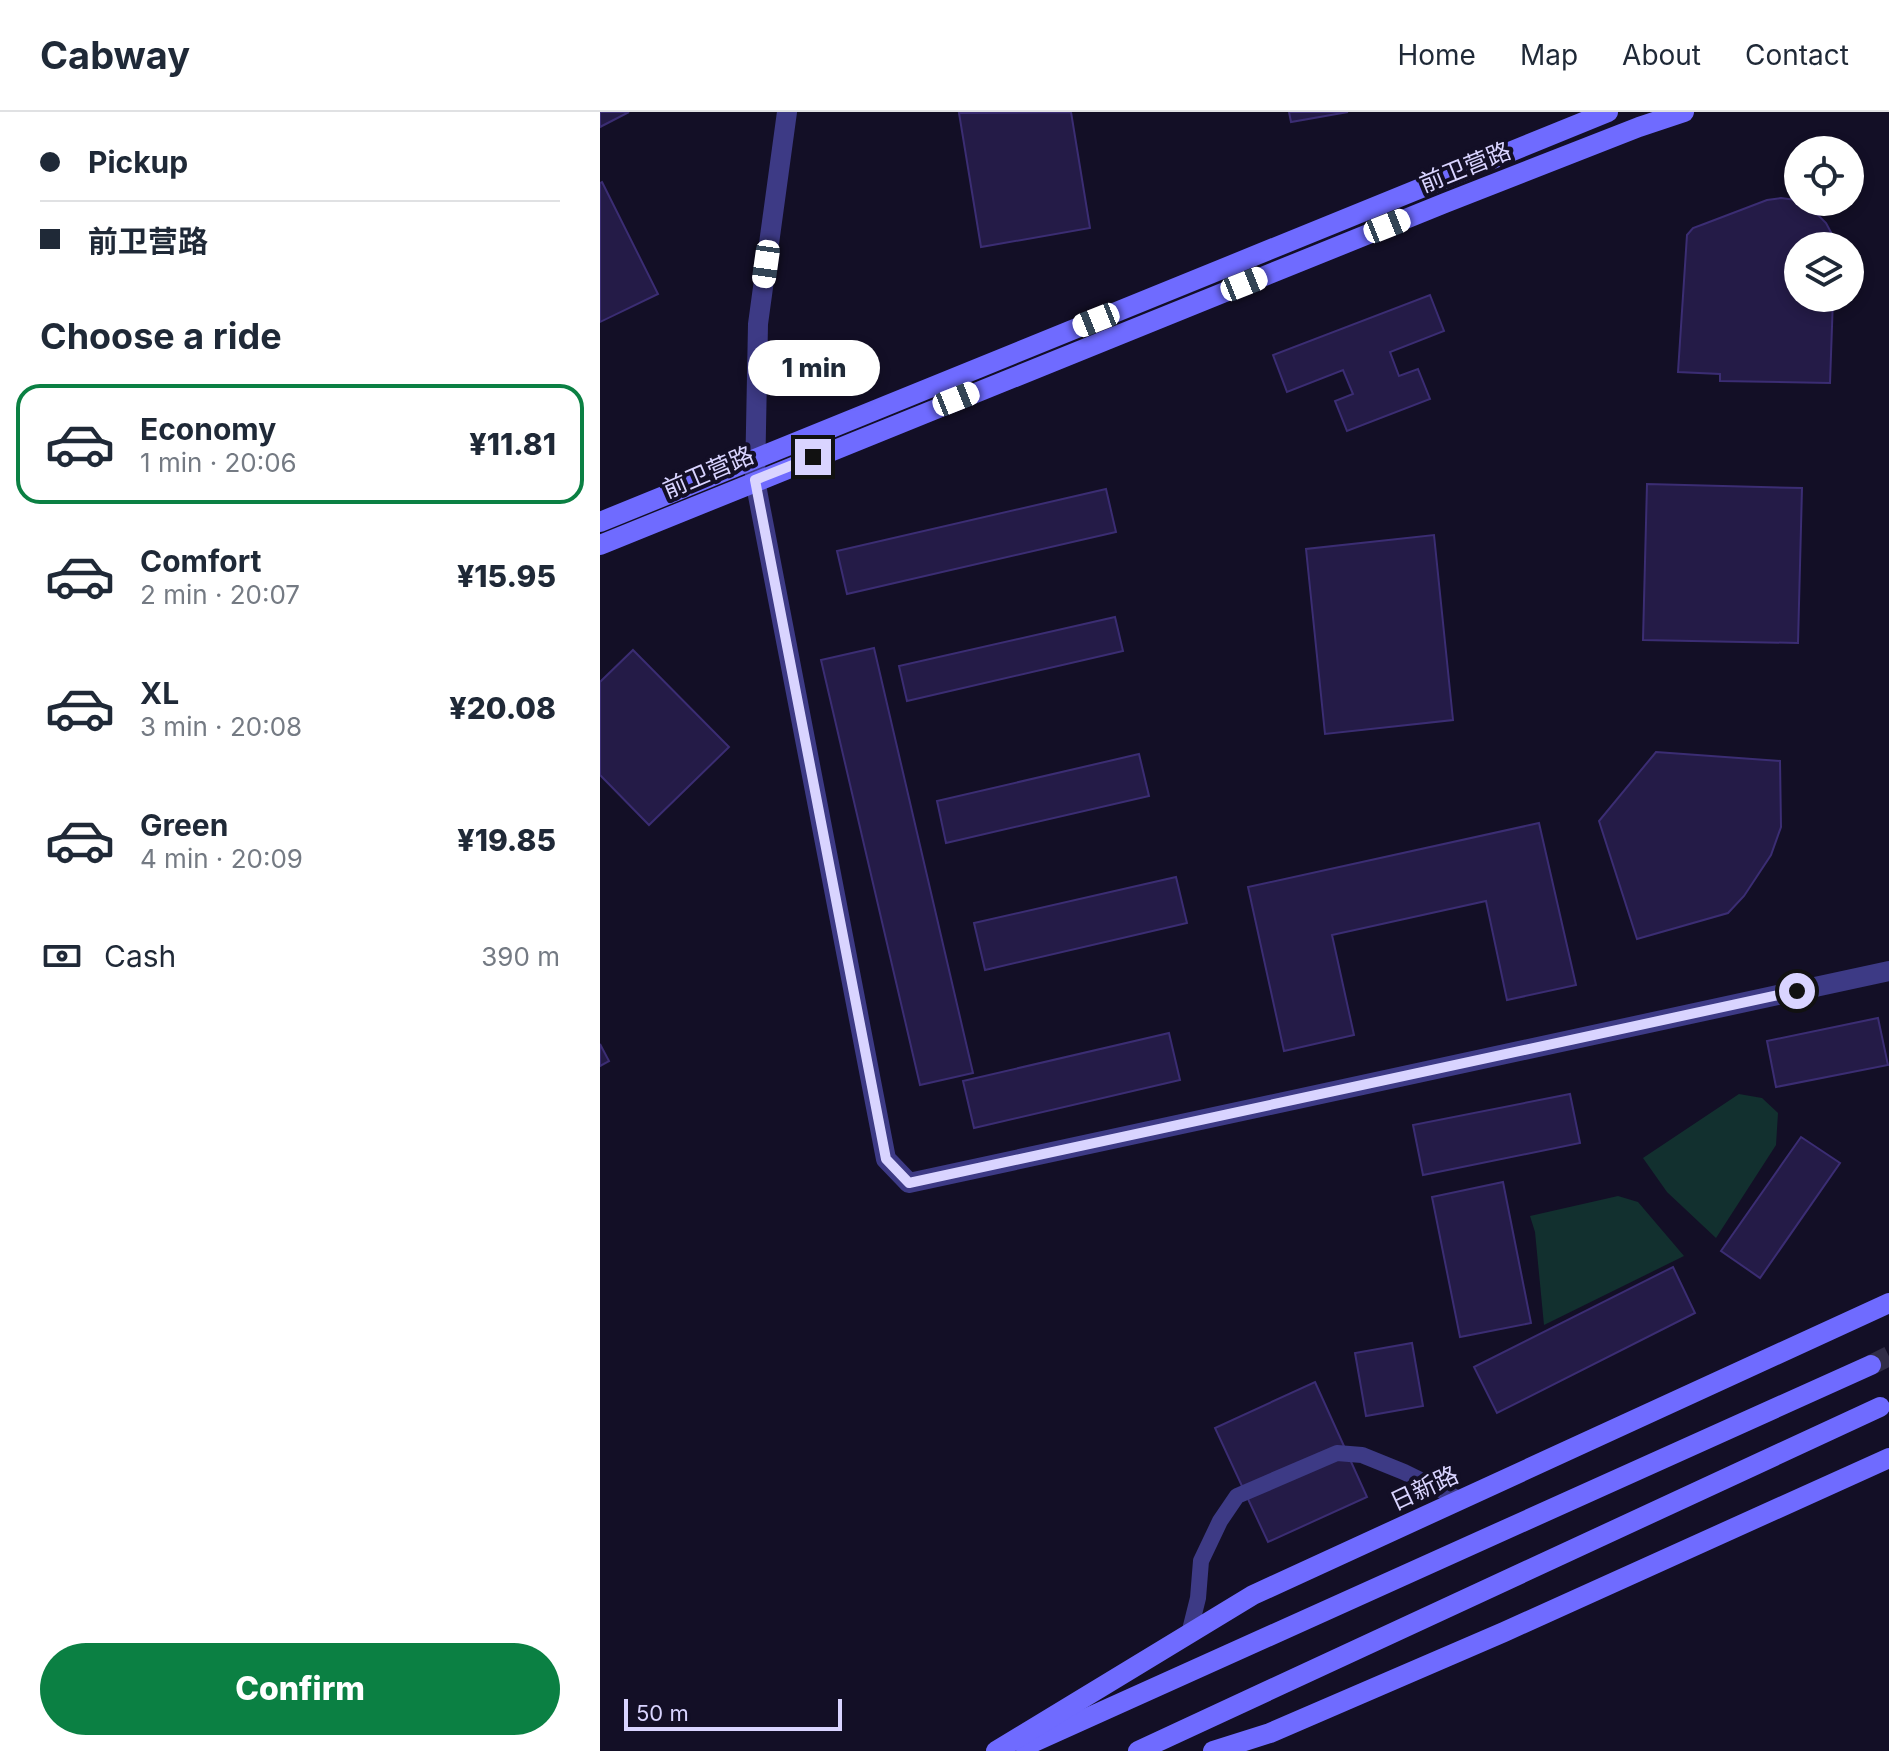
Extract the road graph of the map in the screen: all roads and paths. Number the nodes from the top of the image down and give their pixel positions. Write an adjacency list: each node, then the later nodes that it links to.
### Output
1 (787, 112): 4 (street)
2 (1608, 112): 4 (main road, 前卫营路)
3 (1684, 112): 5 (main road, 前卫营路)
4 (755, 459): 5 (street); 6 (main road, 前卫营路)
5 (755, 480): 7 (main road, 前卫营路); 8 (street)
6 (600, 522)
7 (600, 545)
8 (1889, 971)
9 (1889, 1303): 13 (main road, 日新路)
10 (1871, 1365): 16 (main road)
11 (1880, 1407): 17 (main road)
12 (1889, 1458): 18 (main road)
13 (1461, 1500): 14 (main road, 日新路); 14 (lane)
14 (1189, 1634): 15 (main road, 日新路)
15 (996, 1751)
16 (1014, 1751)
17 (1138, 1751)
18 (1213, 1751)

